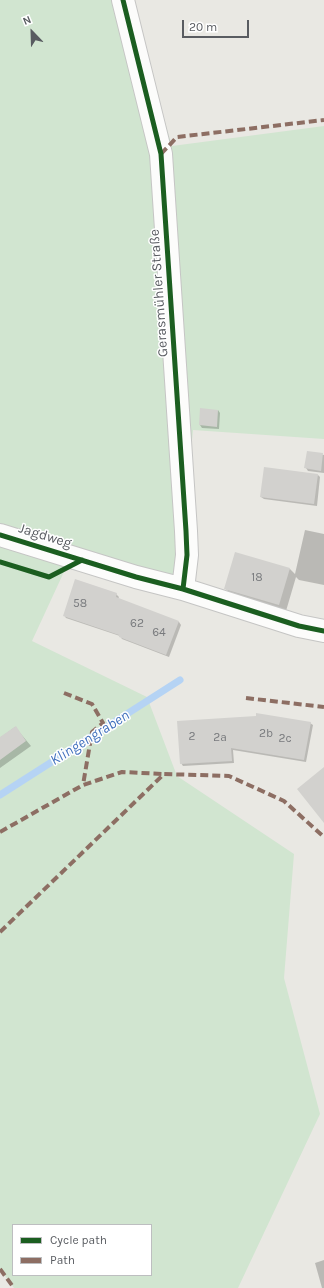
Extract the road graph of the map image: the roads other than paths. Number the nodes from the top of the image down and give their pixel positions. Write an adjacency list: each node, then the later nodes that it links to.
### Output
1 (123, 0): 3 (street, Gerasmühler Straße)
2 (0, 535): 3 (street, Jagdweg)
3 (183, 589): 4 (street, Jagdweg)
4 (324, 631)

